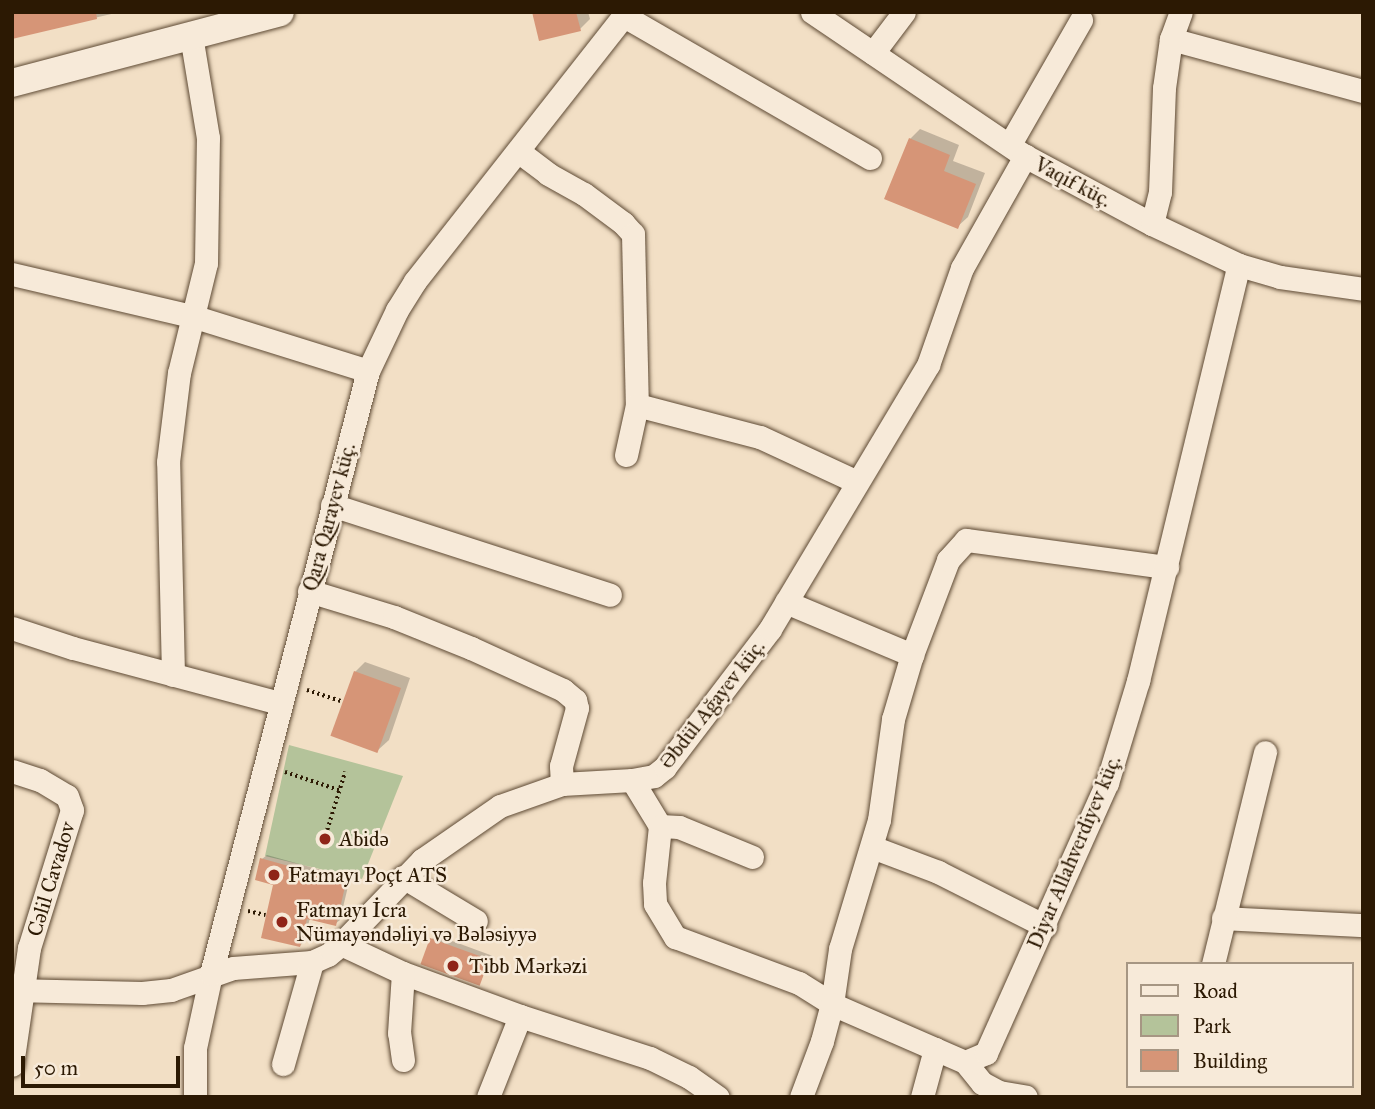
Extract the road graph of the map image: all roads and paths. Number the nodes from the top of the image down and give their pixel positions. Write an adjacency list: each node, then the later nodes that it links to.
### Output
1 (280, 12): 7 (street)
2 (812, 12): 9 (street, Vaqif küç.)
3 (904, 12): 9 (street)
4 (1181, 12): 8 (street)
5 (626, 14): 13 (street, Qara Qarayev küç.); 14 (street)
6 (1081, 20): 12 (street, Əbdül Ağayev küç.)
7 (191, 35): 10 (street); 19 (street)
8 (1171, 39): 11 (street); 15 (street)
9 (873, 53): 12 (street, Vaqif küç.)
10 (12, 83)
11 (1363, 91)
12 (1017, 150): 15 (street, Vaqif küç.); 23 (street, Əbdül Ağayev küç.)
13 (518, 151): 20 (street, Qara Qarayev küç.); 21 (street)
14 (870, 158)
15 (1152, 224): 16 (street, Vaqif küç.)
16 (1239, 265): 18 (street, Vaqif küç.); 25 (street, Diyar Allahverdiyev küç.)
17 (12, 274): 19 (street)
18 (1363, 289)
19 (195, 317): 20 (street); 31 (street)
20 (368, 371): 24 (street, Qara Qarayev küç.)
21 (638, 405): 22 (street); 23 (street)
22 (626, 455)
23 (856, 482): 28 (street, Əbdül Ağayev küç.)
24 (332, 505): 26 (street, Qara Qarayev küç.); 27 (street)
25 (1167, 567): 30 (street); 49 (street, Diyar Allahverdiyev küç.)
26 (309, 591): 32 (street, Qara Qarayev küç.); 39 (street)
27 (610, 595)
28 (786, 602): 30 (street); 38 (street, Əbdül Ağayev küç.)
29 (12, 628): 31 (street)
30 (912, 655): 43 (street)
31 (173, 675): 32 (street)
32 (283, 693): 33 (path); 35 (street, Qara Qarayev küç.)
33 (343, 702)
34 (1265, 752): 46 (street)
35 (263, 765): 40 (path); 54 (street, Qara Qarayev küç.)
36 (12, 771): 55 (street, Cəlil Cavadov)
37 (345, 772): 40 (path)
38 (632, 780): 39 (street, Əbdül Ağayev küç.); 41 (street)
39 (562, 784): 45 (street, Əbdül Ağayev küç.)
40 (339, 790): 42 (path)
41 (660, 826): 44 (street); 56 (street)
42 (327, 830)
43 (872, 847): 49 (street); 56 (street)
44 (752, 857)
45 (403, 877): 47 (street); 50 (street, Əbdül Ağayev küç.)
46 (1223, 918): 48 (street); 52 (street)
47 (476, 921)
48 (1363, 925)
49 (1045, 926): 60 (street, Diyar Allahverdiyev küç.)
50 (341, 944): 51 (street, Əbdül Ağayev küç.); 53 (street)
51 (312, 962): 54 (street, Əbdül Ağayev küç.); 61 (street)
52 (1213, 962)
53 (403, 973): 57 (street); 59 (street)
54 (211, 974): 55 (street, Əbdül Ağayev küç.); 63 (street, Qara Qarayev küç.)
55 (18, 990): 62 (street, Cəlil Cavadov)
56 (832, 1004): 58 (street); 66 (street)
57 (520, 1016): 64 (street); 65 (street)
58 (935, 1049): 60 (street); 67 (street)
59 (403, 1060)
60 (965, 1062): 68 (street)
61 (283, 1064)
62 (12, 1065)
63 (195, 1097)
64 (488, 1097)
65 (718, 1097)
66 (801, 1097)
67 (922, 1097)
68 (1027, 1097)

